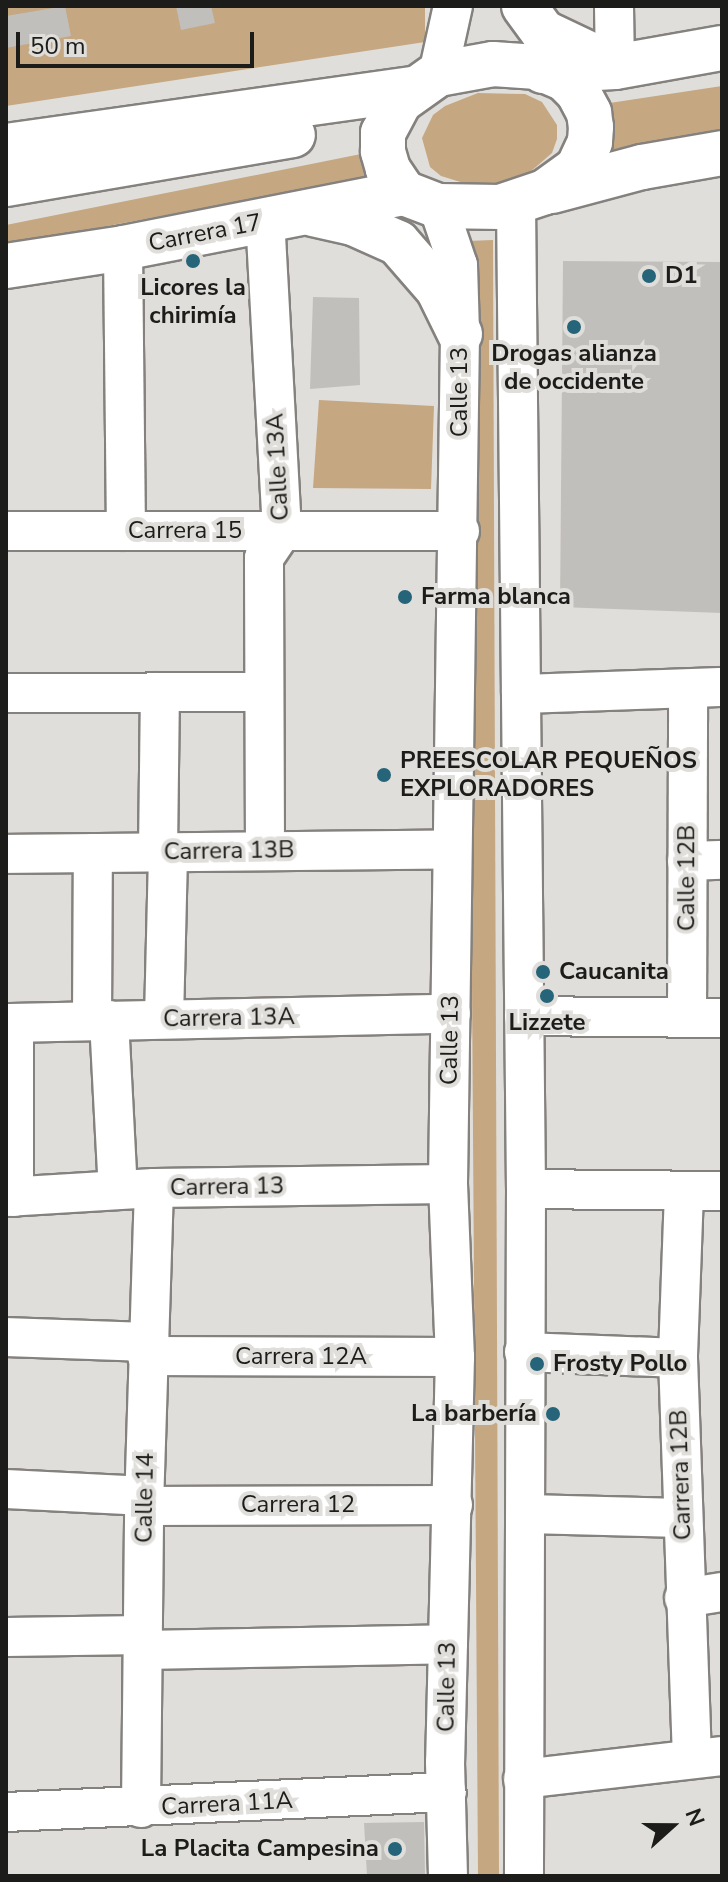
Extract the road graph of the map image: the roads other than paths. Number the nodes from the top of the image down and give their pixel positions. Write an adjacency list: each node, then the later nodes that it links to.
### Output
1 (453, 6): 9 (street)
2 (515, 6): 8 (street)
3 (524, 6): 6 (main road)
4 (614, 6): 6 (street)
5 (722, 48): 6 (main road)
6 (615, 67): 8 (main road)
7 (722, 74): 8 (main road)
8 (548, 76): 9 (main road); 14 (main road)
9 (415, 93): 11 (main road); 13 (main road); 15 (main road)
10 (722, 138): 14 (main road)
11 (6, 146)
12 (722, 153): 14 (main road)
13 (6, 184)
14 (546, 188): 15 (main road); 28 (street)
15 (421, 200): 16 (main road, Carrera 17); 19 (street, Calle 13)
16 (284, 217): 17 (main road, Carrera 17); 19 (main road); 22 (street, Calle 13A)
17 (123, 248): 18 (main road, Carrera 17); 21 (street)
18 (6, 266)
19 (460, 334): 23 (street, Calle 13)
20 (6, 531): 21 (street, Carrera 15)
21 (126, 531): 22 (street, Carrera 15)
22 (282, 531): 23 (street, Carrera 15); 26 (street, Calle 13A)
23 (460, 531): 29 (street, Calle 13)
24 (705, 688): 28 (street); 34 (street, Calle 12B)
25 (160, 692): 26 (street); 27 (street); 31 (street)
26 (264, 692): 30 (street, Calle 13A)
27 (6, 693)
28 (521, 694): 36 (street)
29 (452, 849): 30 (street, Carrera 13B); 35 (street, Calle 13)
30 (265, 851): 31 (street, Carrera 13B)
31 (163, 852): 32 (street, Carrera 13B); 38 (street)
32 (93, 853): 33 (street, Carrera 13B); 39 (street, Calle 14)
33 (6, 854)
34 (704, 860): 37 (street, Calle 12B)
35 (451, 1014): 38 (street, Carrera 13A); 41 (street, Calle 13)
36 (524, 1016): 37 (street); 43 (street)
37 (704, 1018)
38 (164, 1019): 39 (street, Carrera 13A)
39 (100, 1021): 40 (street, Carrera 13A); 42 (street, Calle 14)
40 (10, 1023): 46 (street)
41 (448, 1184): 42 (street, Carrera 13); 50 (street, Calle 13)
42 (136, 1189): 46 (street, Carrera 13); 48 (street, Calle 14)
43 (526, 1189): 45 (street); 49 (street)
44 (722, 1191): 45 (street)
45 (684, 1192): 51 (street, Carrera 12B)
46 (10, 1197)
47 (6, 1337): 48 (street, Carrera 12A)
48 (148, 1349): 50 (street, Carrera 12A); 53 (street, Calle 14)
49 (524, 1352): 51 (street); 55 (street)
50 (455, 1357): 54 (street, Calle 13)
51 (678, 1358): 56 (street, Carrera 12B)
52 (6, 1489): 53 (street, Carrera 12)
53 (145, 1501): 54 (street, Carrera 12); 60 (street, Calle 14)
54 (453, 1505): 61 (street, Calle 13)
55 (527, 1514): 56 (street); 63 (street)
56 (682, 1518): 58 (street, Carrera 12B)
57 (722, 1592): 58 (street)
58 (684, 1598): 62 (street, Carrera 12B)
59 (6, 1637): 60 (street)
60 (143, 1642): 61 (street); 65 (street, Calle 14)
61 (448, 1644): 64 (street, Calle 13)
62 (707, 1757): 63 (street)
63 (523, 1779): 68 (street)
64 (447, 1792): 65 (street, Carrera 11A); 67 (street, Calle 13)
65 (141, 1808): 66 (street, Carrera 11A)
66 (6, 1812)
67 (448, 1876)
68 (524, 1876)

